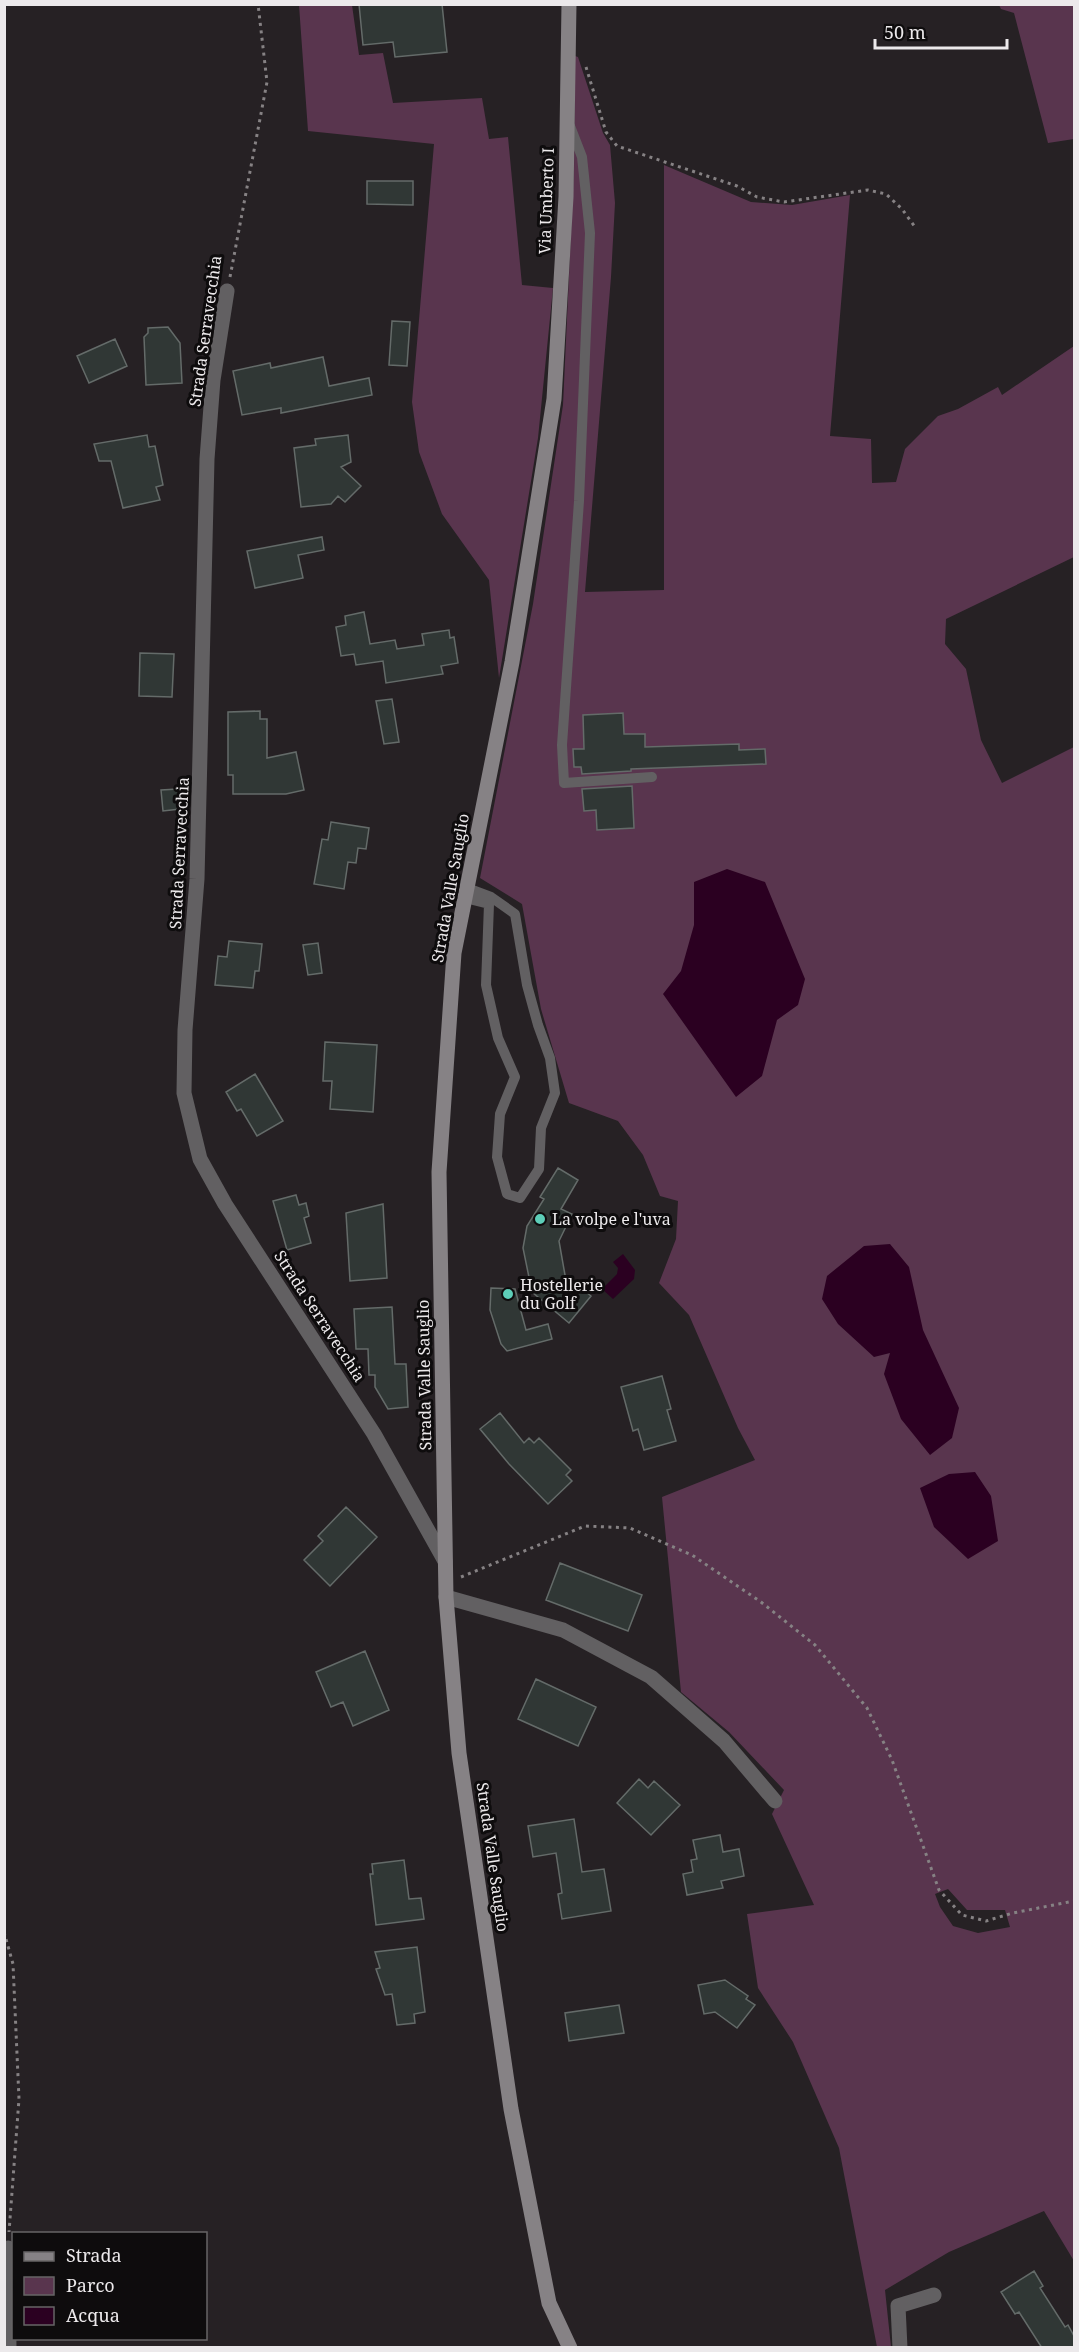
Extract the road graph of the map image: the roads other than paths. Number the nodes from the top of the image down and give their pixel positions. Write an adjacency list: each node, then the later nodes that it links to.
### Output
1 (568, 4): 2 (street, Via Umberto I)
2 (567, 118): 4 (street, Via Umberto I); 5 (lane)
3 (227, 291): 7 (street, Strada Serravecchia)
4 (554, 399): 6 (street, Strada Valle Sauglio)
5 (652, 777)
6 (466, 893): 6 (lane); 7 (street, Strada Valle Sauglio)
7 (445, 1561): 8 (street, Strada Valle Sauglio)
8 (446, 1589): 9 (street); 13 (street, Strada Valle Sauglio)
9 (775, 1801)
10 (8, 2248): 12 (street)
11 (934, 2295): 14 (street)
12 (9, 2348)
13 (570, 2348)
14 (900, 2348)

